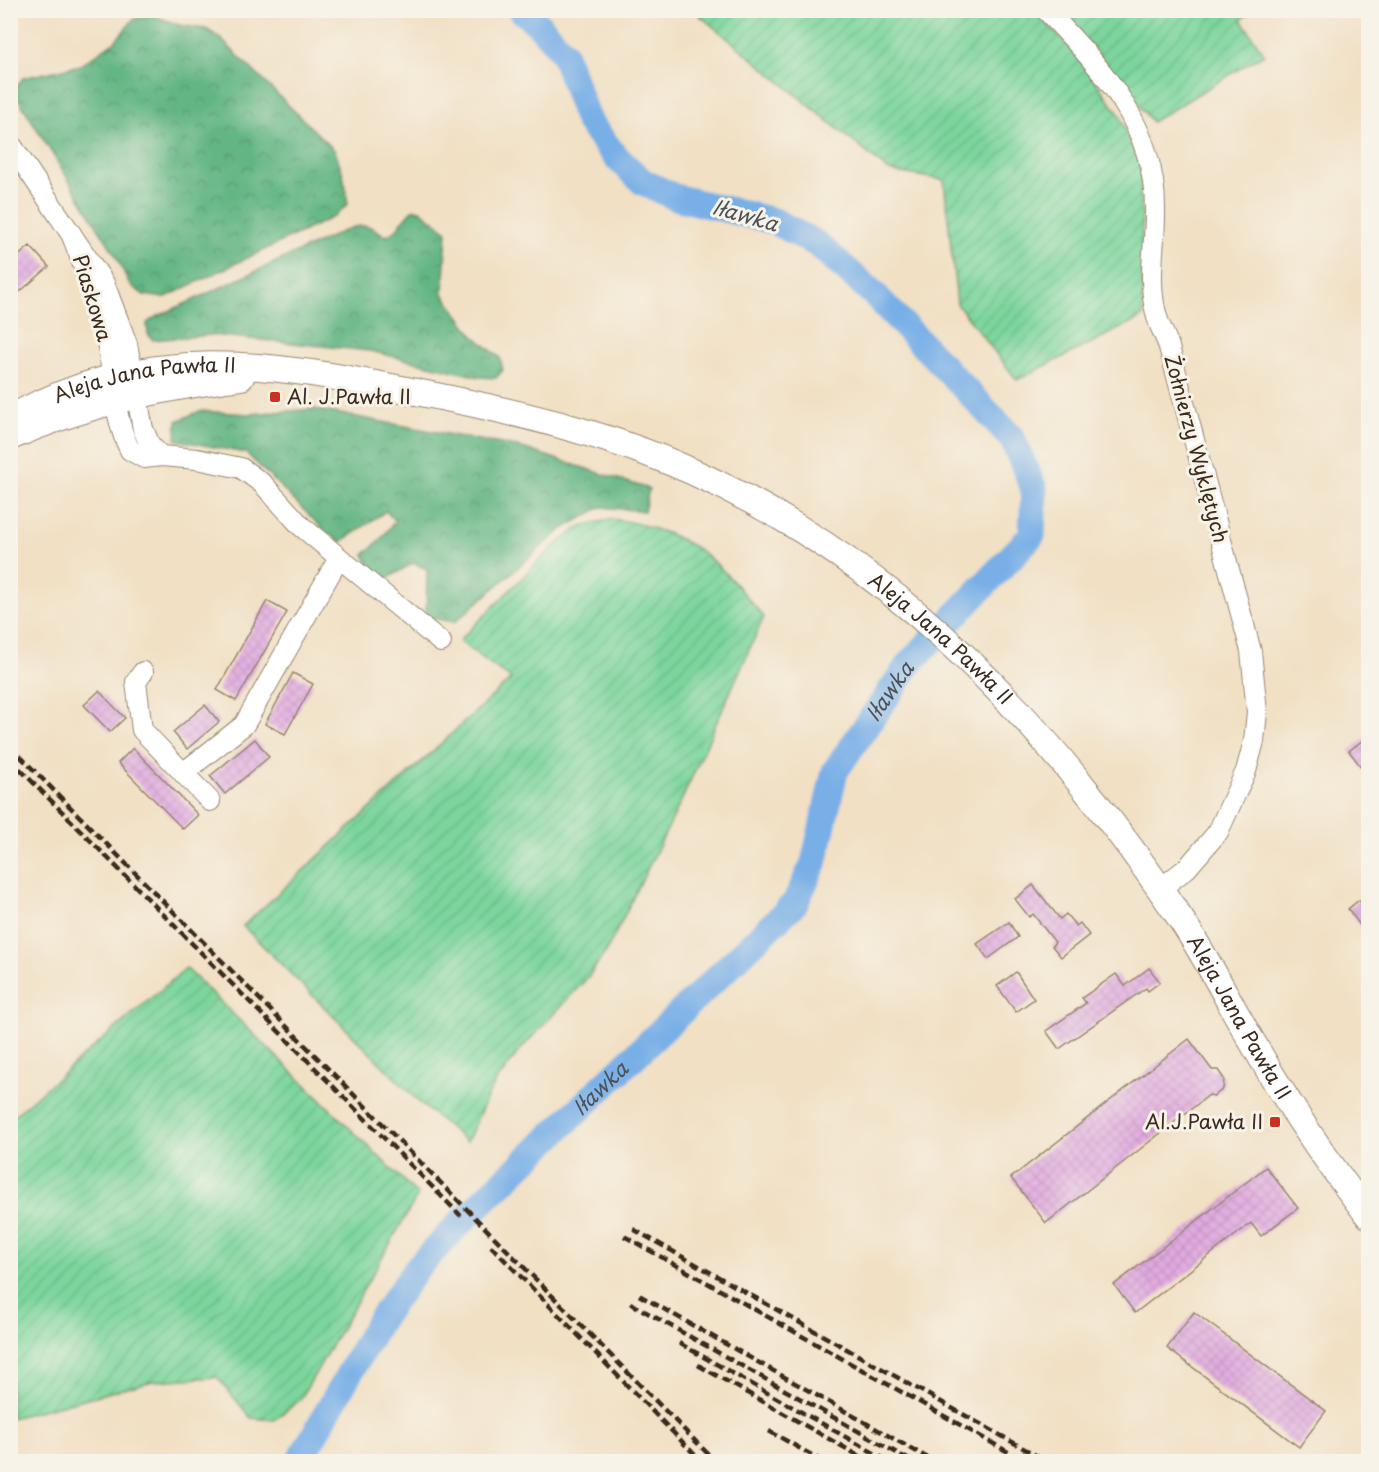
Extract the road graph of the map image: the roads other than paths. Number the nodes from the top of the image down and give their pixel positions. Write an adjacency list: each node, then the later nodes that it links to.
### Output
1 (1046, 10): 11 (street, Żołnierzy Wyklętych)
2 (10, 143): 3 (street, Piaskowa)
3 (124, 386): 4 (main road, Aleja Jana Pawła II); 5 (main road, Aleja Jana Pawła II); 6 (street, Piaskowa); 11 (main road, Aleja Jana Pawła II)
4 (10, 418)
5 (10, 437)
6 (339, 558): 7 (street, Piaskowa); 9 (street)
7 (441, 642)
8 (143, 672): 9 (street)
9 (183, 773): 10 (street)
10 (210, 801)
11 (1160, 889): 12 (main road, Aleja Jana Pawła II)
12 (1368, 1215)

